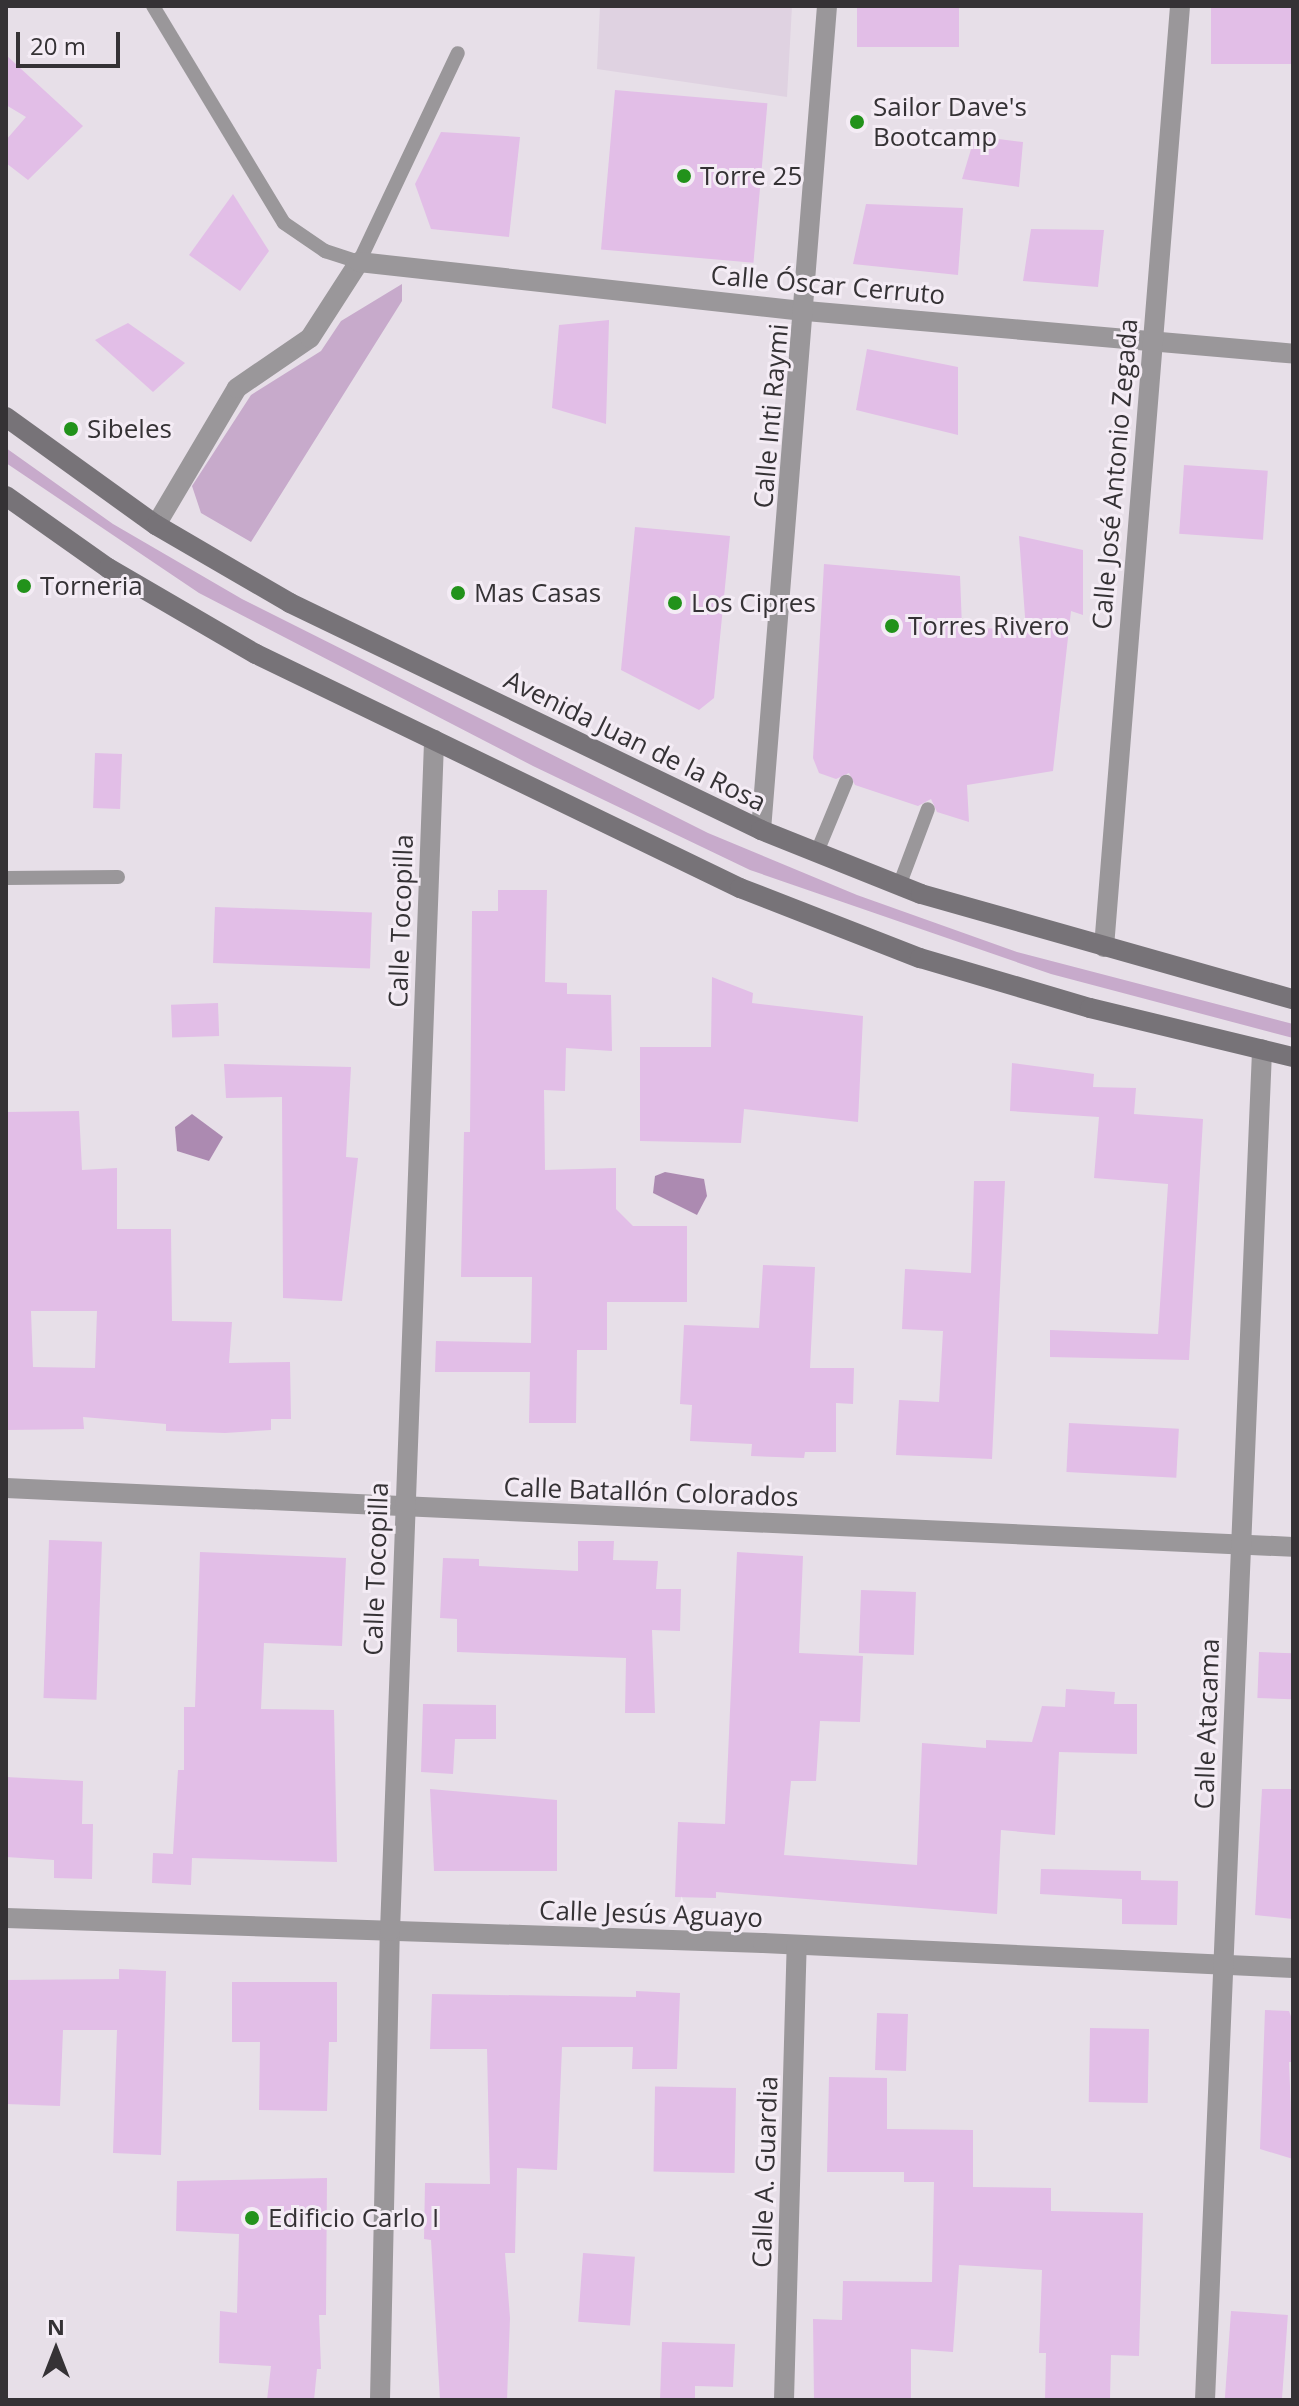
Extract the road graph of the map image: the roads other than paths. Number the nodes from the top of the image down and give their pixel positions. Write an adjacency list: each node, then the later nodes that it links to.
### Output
1 (153, 6): 5 (lane)
2 (827, 6): 6 (street, Calle Inti Raymi)
3 (1180, 6): 7 (street, Calle José Antonio Zegada)
4 (458, 53): 5 (lane)
5 (359, 262): 6 (street, Calle Óscar Cerruto); 11 (street)
6 (806, 311): 7 (street, Calle Óscar Cerruto); 15 (street, Calle Inti Raymi)
7 (1151, 340): 8 (street, Calle Óscar Cerruto); 20 (street, Calle José Antonio Zegada)
8 (1293, 354)
9 (6, 417): 11 (main road, Avenida Juan de la Rosa)
10 (6, 496): 12 (main road)
11 (156, 525): 15 (main road, Avenida Juan de la Rosa)
12 (434, 740): 22 (main road); 25 (street, Calle Tocopilla)
13 (846, 782): 16 (lane)
14 (928, 809): 19 (lane)
15 (761, 830): 16 (main road, Avenida Juan de la Rosa)
16 (817, 852): 19 (main road, Avenida Juan de la Rosa)
17 (118, 877): 18 (lane)
18 (6, 878)
19 (899, 886): 20 (main road, Avenida Juan de la Rosa)
20 (1104, 947): 21 (main road, Avenida Juan de la Rosa)
21 (1293, 999)
22 (1262, 1049): 23 (main road); 26 (street, Calle Atacama)
23 (1293, 1057)
24 (6, 1488): 25 (street, Calle Batallón Colorados)
25 (404, 1507): 26 (street, Calle Batallón Colorados); 29 (street, Calle Tocopilla)
26 (1241, 1544): 27 (street, Calle Batallón Colorados); 31 (street, Calle Atacama)
27 (1293, 1547)
28 (6, 1918): 29 (street, Calle Jesús Aguayo)
29 (390, 1931): 30 (street, Calle Jesús Aguayo); 33 (street, Calle Tocopilla)
30 (797, 1945): 31 (street, Calle Jesús Aguayo); 34 (street, Calle A. Guardia)
31 (1223, 1964): 32 (street, Calle Jesús Aguayo); 35 (street, Calle Atacama)
32 (1293, 1968)
33 (380, 2400)
34 (784, 2400)
35 (1205, 2400)

